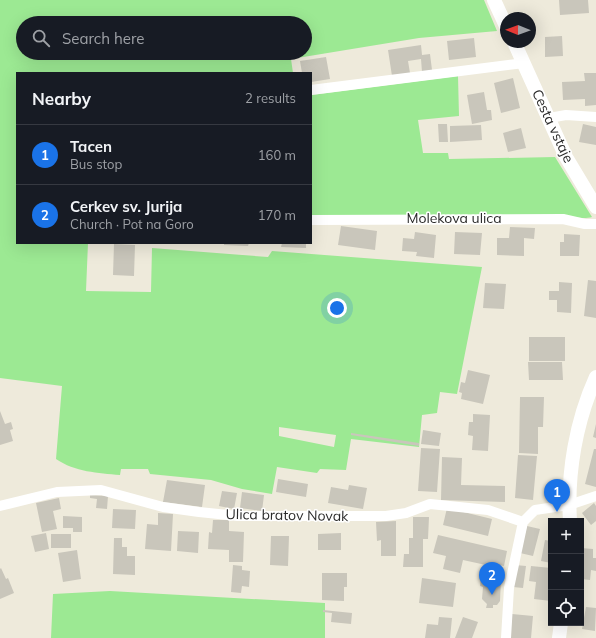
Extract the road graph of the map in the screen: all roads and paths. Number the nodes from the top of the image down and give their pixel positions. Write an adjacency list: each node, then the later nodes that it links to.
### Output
1 (494, 0): 2 (main road)
2 (500, 13)
3 (517, 48): 4 (main road, Cesta vstaje)
4 (524, 63): 5 (street); 7 (main road, Cesta vstaje)
5 (312, 90)
6 (596, 117): 7 (street)
7 (549, 118): 8 (main road, Cesta vstaje)
8 (596, 207)
9 (312, 220): 10 (street, Molekova ulica)
10 (596, 224)
11 (596, 377): 13 (main road)
12 (596, 496): 13 (street)
13 (569, 505): 15 (main road); 16 (street)
14 (0, 506): 16 (street, Ulica bratov Novak)
15 (570, 518)
16 (523, 522): 18 (street)
17 (561, 626): 19 (main road)
18 (506, 638)
19 (559, 638)

